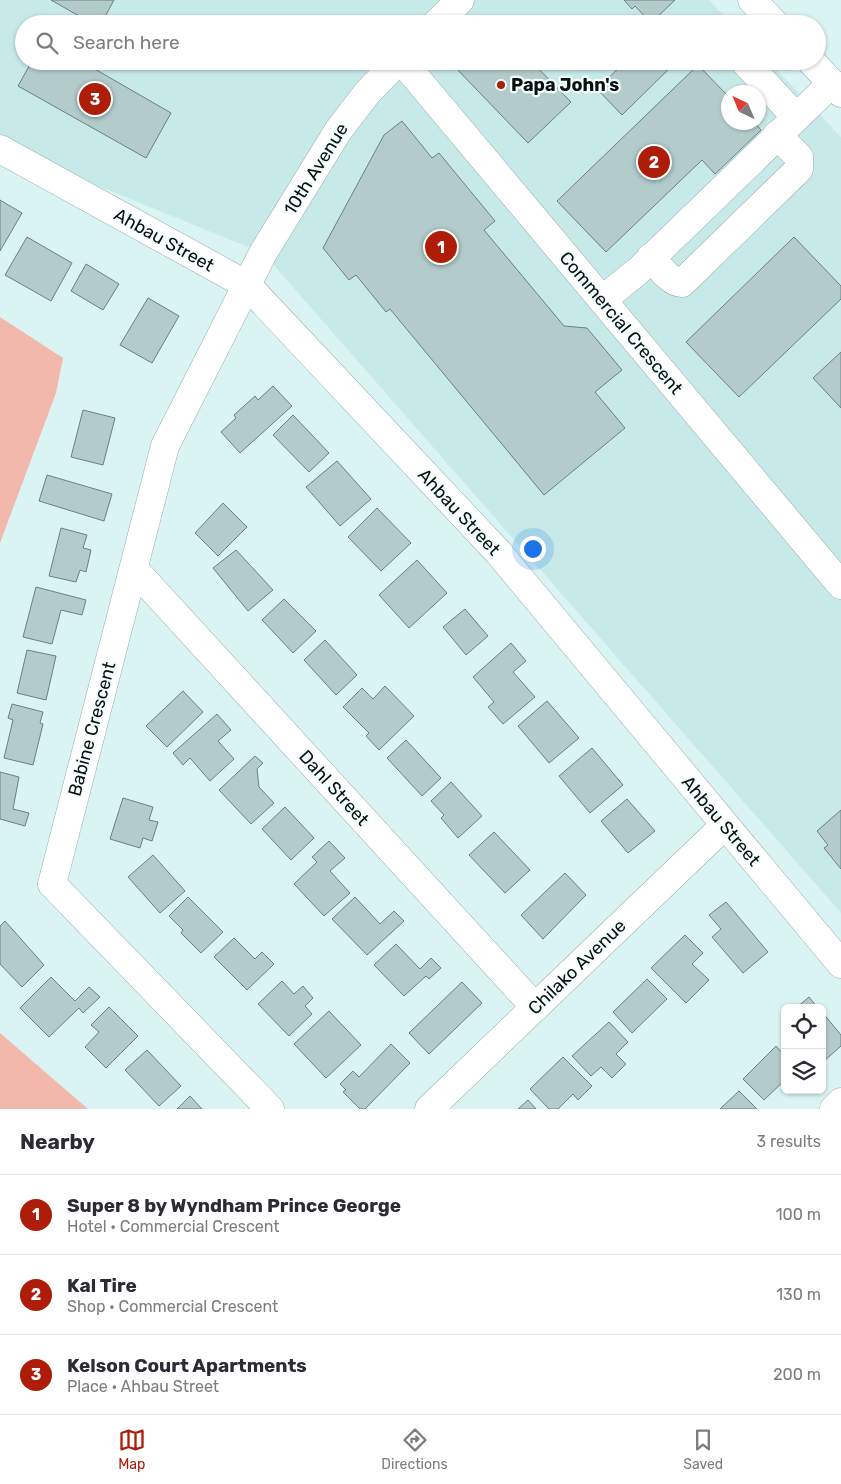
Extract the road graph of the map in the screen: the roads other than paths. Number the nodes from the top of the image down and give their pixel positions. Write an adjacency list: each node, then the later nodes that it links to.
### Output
1 (460, 0): 3 (street)
2 (752, 0): 4 (street)
3 (445, 15)
4 (766, 15)
5 (389, 70): 13 (street, 10th Avenue)
6 (410, 70): 14 (street, Commercial Crescent)
7 (750, 70): 10 (street)
8 (819, 70): 9 (street)
9 (836, 88): 10 (street)
10 (787, 126): 12 (street); 12 (street)
11 (0, 149): 13 (street, Ahbau Street)
12 (651, 258): 14 (street)
13 (247, 285): 15 (street, Babine Crescent); 17 (street, Ahbau Street)
14 (602, 300): 16 (street, Commercial Crescent)
15 (134, 569): 19 (street, Dahl Street); 21 (street, Babine Crescent)
16 (841, 585)
17 (724, 826): 18 (street, Ahbau Street); 19 (street, Chilako Avenue)
18 (841, 964)
19 (535, 1007): 22 (street, Chilako Avenue)
20 (841, 1102): 23 (street)
21 (270, 1109)
22 (429, 1109)
23 (834, 1109)

